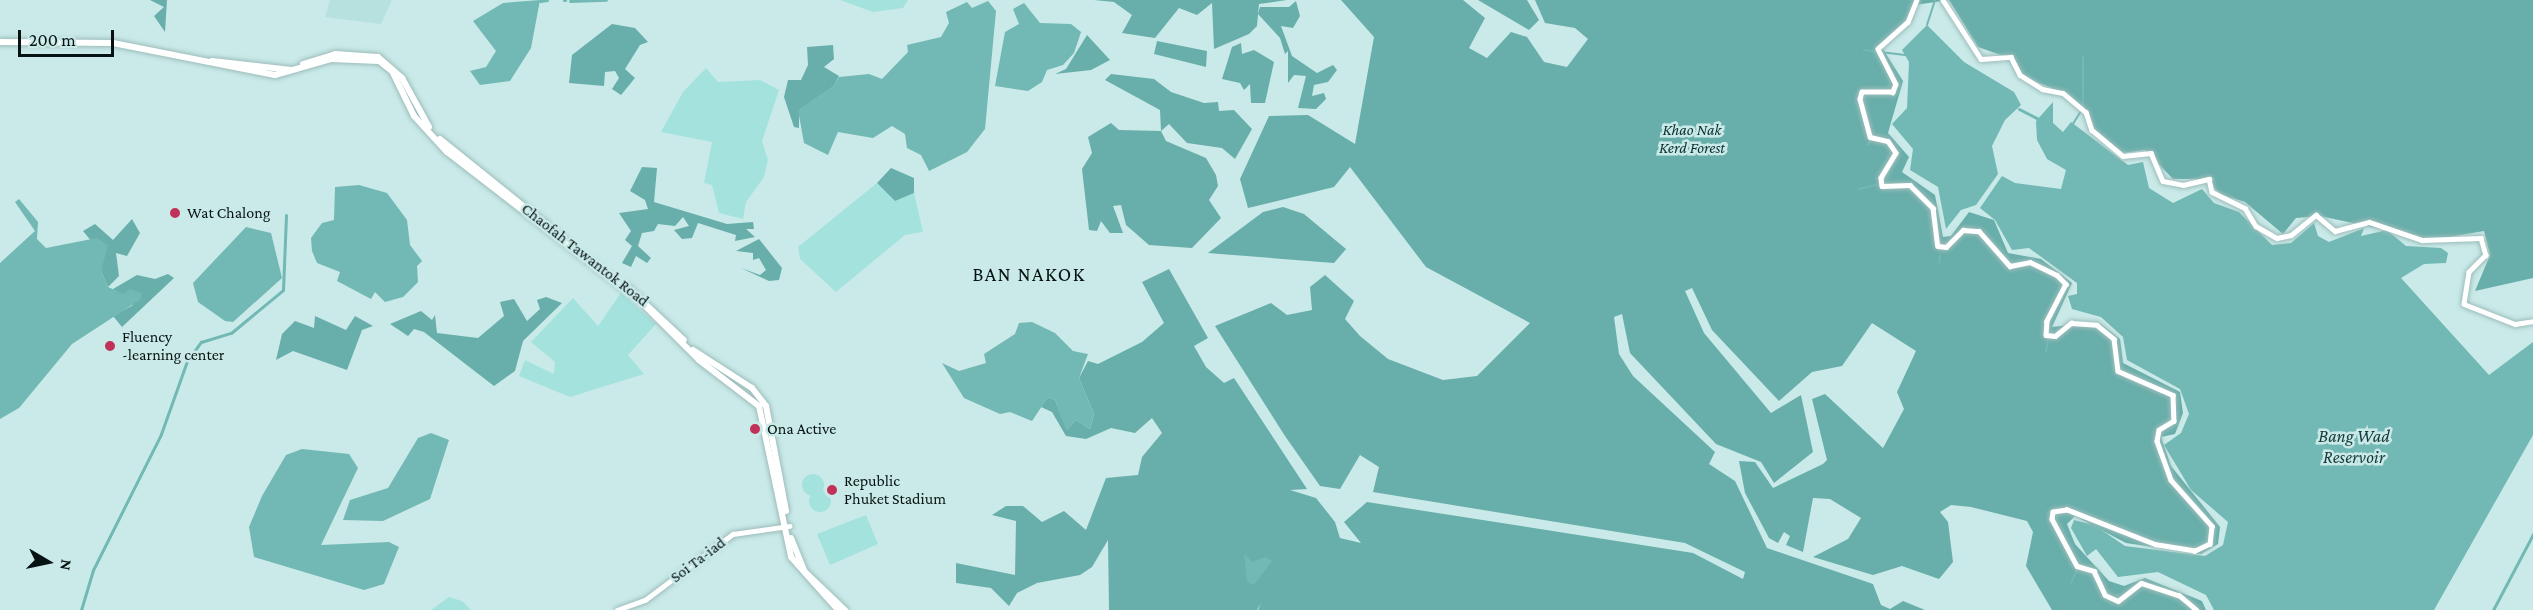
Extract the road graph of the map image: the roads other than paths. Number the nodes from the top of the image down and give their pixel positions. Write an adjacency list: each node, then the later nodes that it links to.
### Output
1 (1917, 0): 9 (street)
2 (1943, 0): 4 (street)
3 (0, 42): 5 (main road, Chaofah Tawantok Road)
4 (2533, 321)
5 (787, 527): 6 (street, Soi Ta-iad); 7 (main road, Chaofah Tawantok Road); 8 (main road, Chaofah Tawantok Road)
6 (617, 610)
7 (838, 610)
8 (845, 610)
9 (2197, 610)

